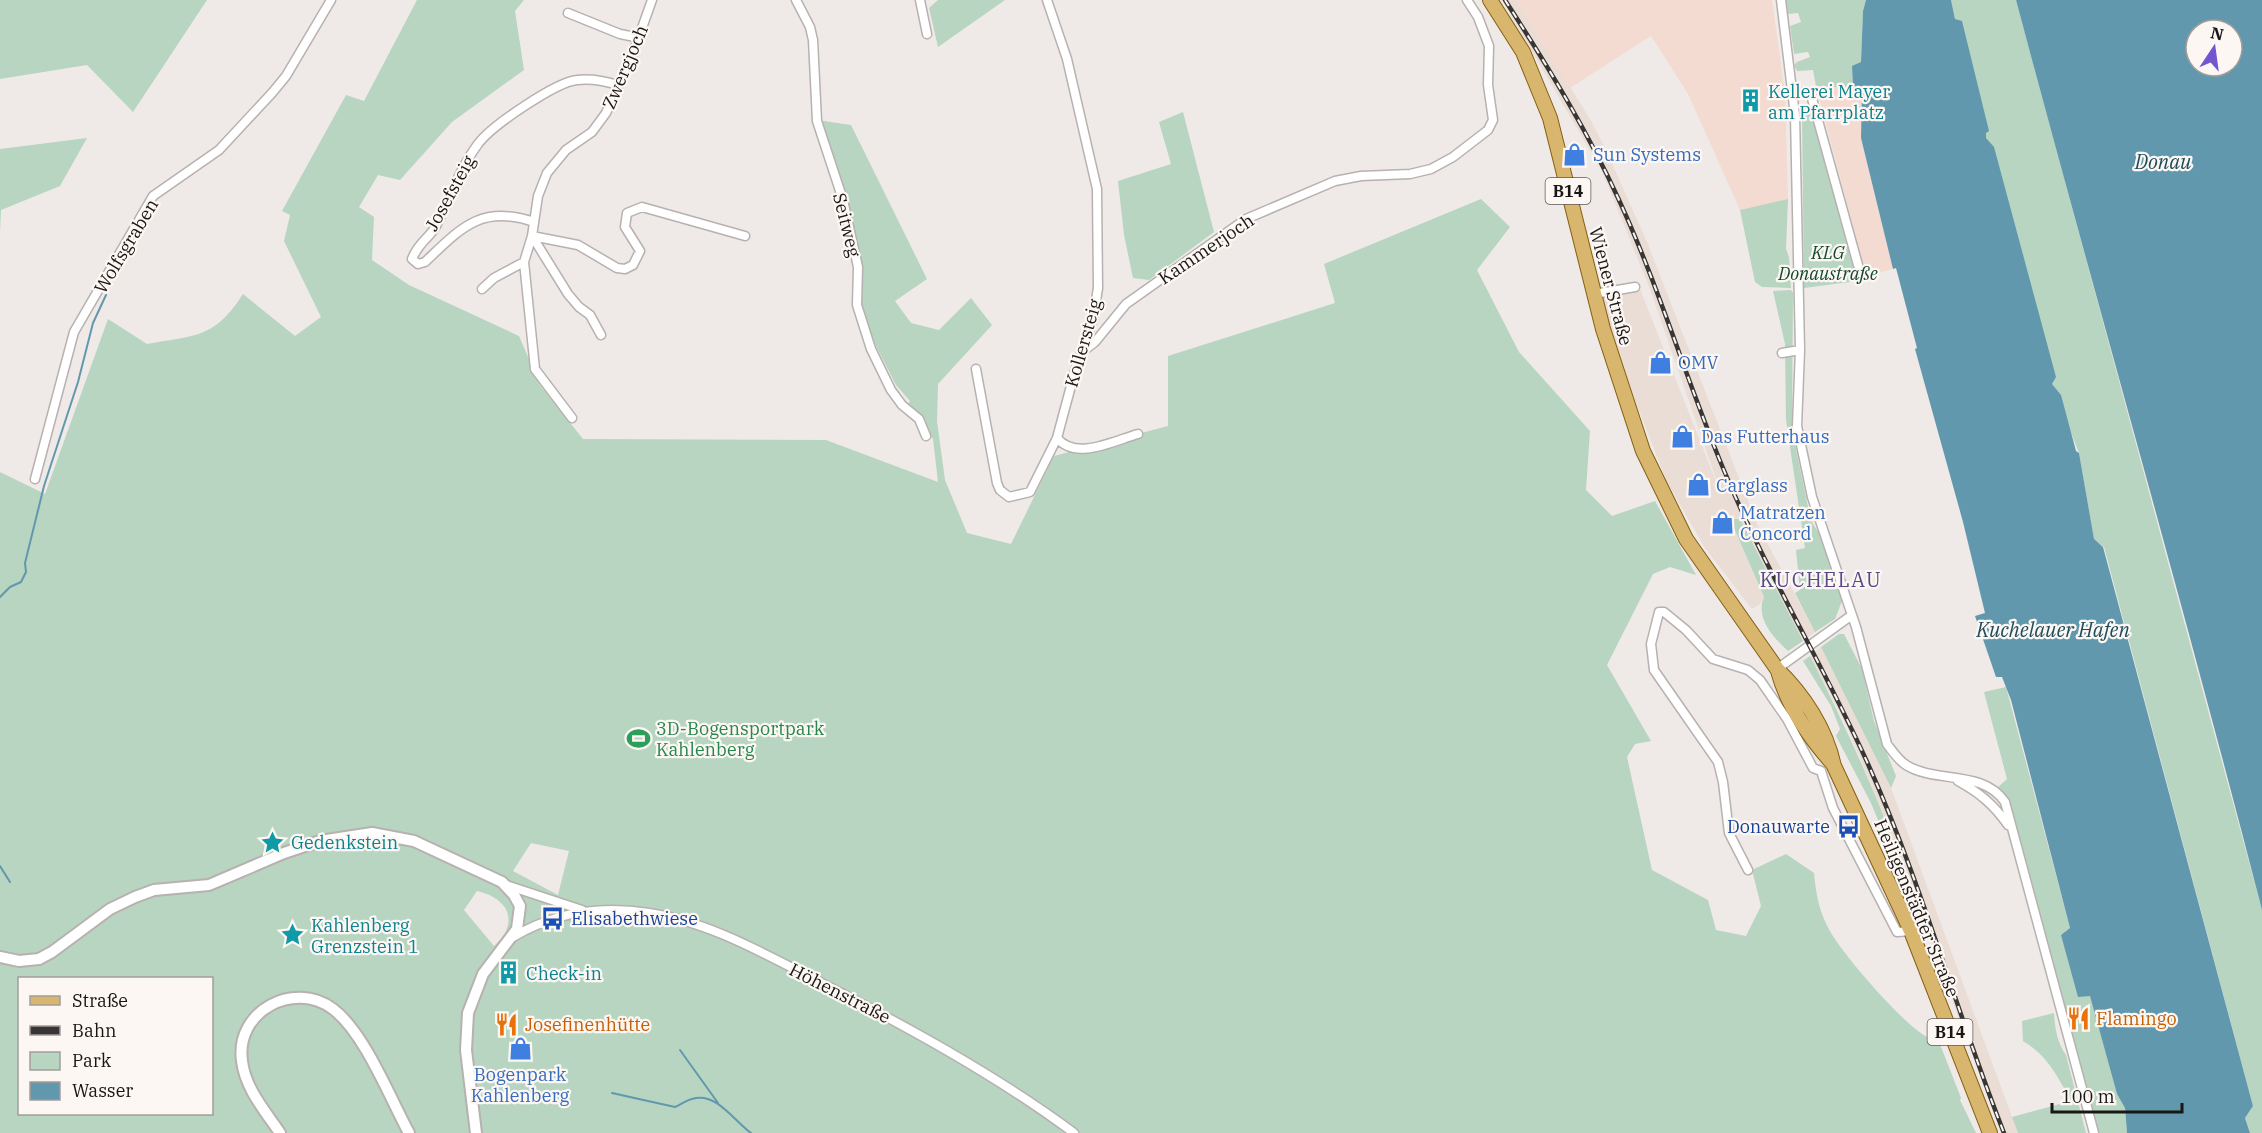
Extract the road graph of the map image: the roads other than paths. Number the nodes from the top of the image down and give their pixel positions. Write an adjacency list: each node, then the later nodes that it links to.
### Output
1 (331, 0): 31 (street, Wolfsgraben)
2 (652, 0): 11 (street, Zwergjoch)
3 (796, 0): 29 (street, Seitweg)
4 (920, 0): 10 (street)
5 (1047, 0): 24 (street, Kollersteig)
6 (1467, 0): 24 (street, Kammerjoch)
7 (1490, 0): 21 (main road, Wiener Straße / B14)
8 (1781, 0): 13 (street)
9 (568, 13): 11 (street)
10 (927, 34)
11 (639, 38): 12 (street, Zwergjoch)
12 (618, 85): 14 (street, Zwergjoch); 14 (street, Josefsteig)
13 (1794, 91): 18 (street); 23 (street)
14 (534, 222): 15 (street, Zwergjoch)
15 (532, 236): 16 (street); 17 (street, Zwergjoch); 22 (street)
16 (745, 236)
17 (524, 262): 20 (street); 27 (street, Zwergjoch)
18 (1858, 265)
19 (1635, 287): 21 (street)
20 (482, 289)
21 (1594, 294): 32 (main road, Wiener Straße / B14)
22 (601, 335)
23 (1800, 350): 25 (street); 33 (street)
24 (1082, 352): 30 (street, Kollersteig)
25 (1782, 353)
26 (976, 369): 30 (street, Kollersteig)
27 (573, 418)
28 (1138, 434): 30 (street)
29 (926, 436)
30 (1057, 438)
31 (35, 479)
32 (1690, 547): 34 (main road, Heiligenstädter Straße / B14)
33 (1852, 615): 34 (street); 46 (street)
34 (1777, 669): 35 (main road, Heiligenstädter Straße / B14)
35 (1827, 768): 36 (street); 45 (main road, Heiligenstädter Straße / B14)
36 (1748, 870)
37 (506, 885): 38 (street, Höhenstraße); 39 (street, Höhenstraße); 40 (street, Höhenstraße)
38 (585, 911): 39 (street, Höhenstraße); 44 (street, Höhenstraße)
39 (513, 937): 43 (street, Höhenstraße)
40 (0, 957)
41 (280, 1133): 42 (street)
42 (409, 1133)
43 (476, 1133)
44 (1074, 1133)
45 (1990, 1133)
46 (2094, 1133)

